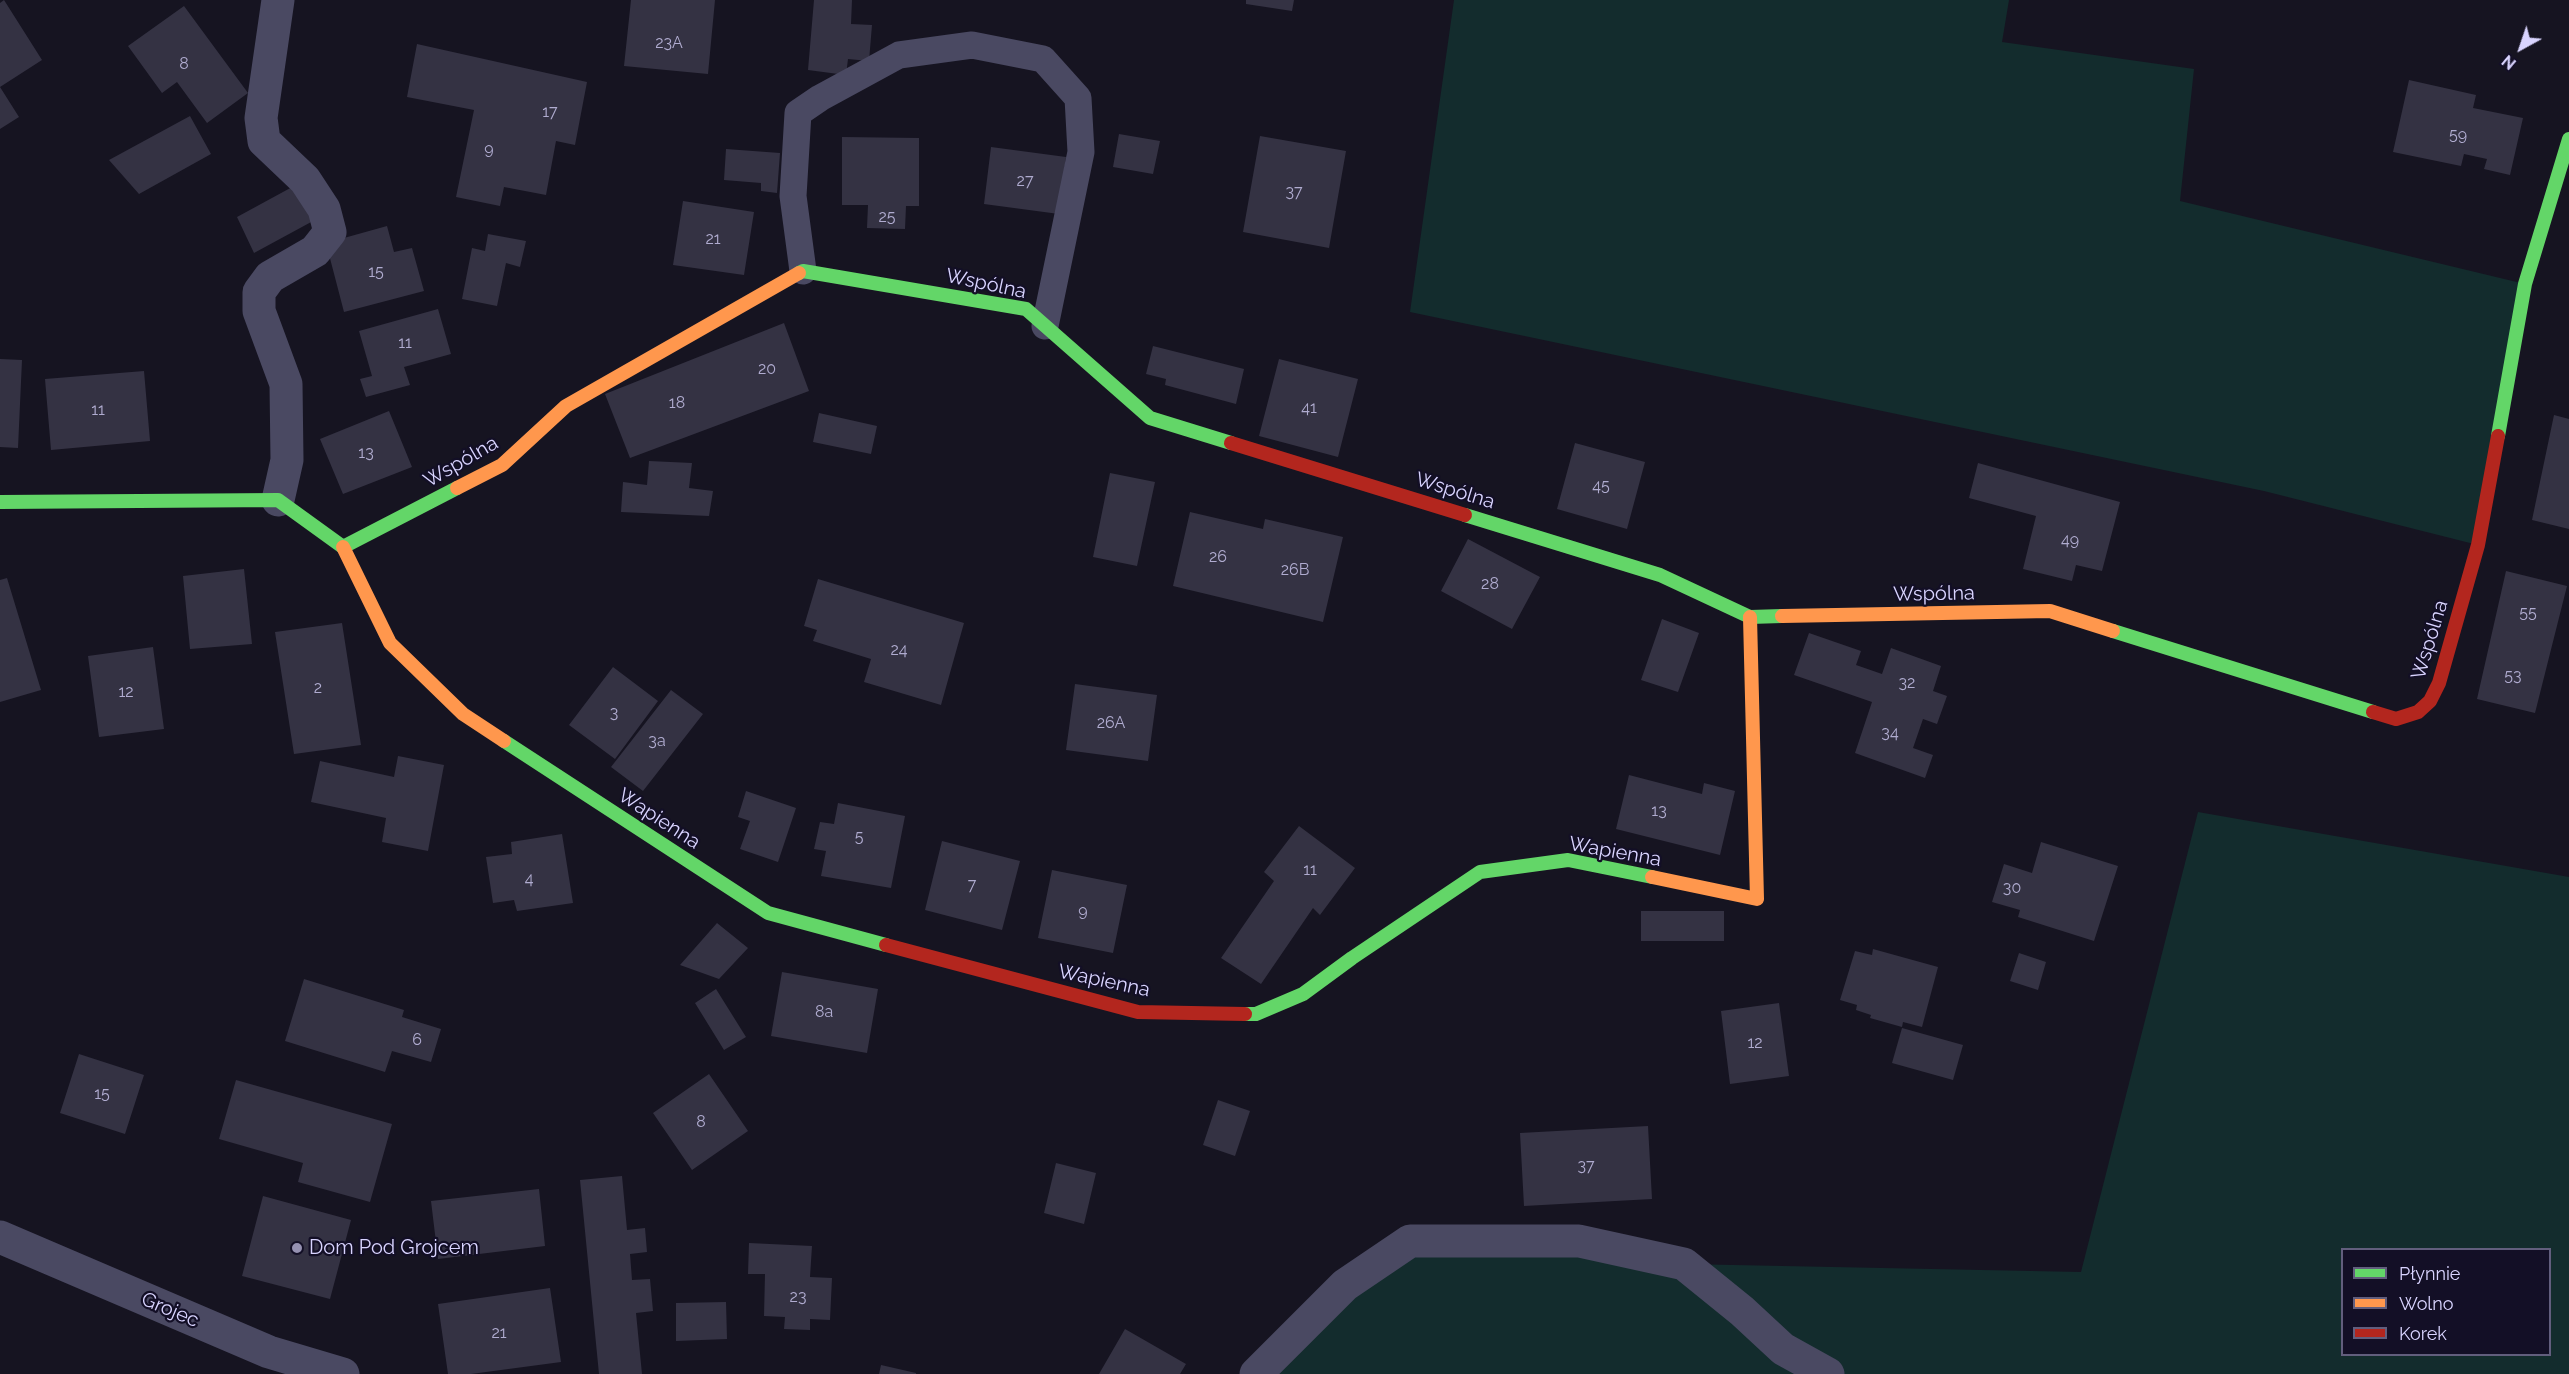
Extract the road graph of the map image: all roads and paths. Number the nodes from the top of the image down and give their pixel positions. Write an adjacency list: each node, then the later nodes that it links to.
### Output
1 (278, 0): 5 (street)
2 (2569, 139): 8 (street, Wspólna)
3 (803, 271): 4 (street, Wspólna); 4 (lane); 7 (street, Wspólna)
4 (1045, 326): 8 (street, Wspólna)
5 (278, 500): 6 (street); 7 (street)
6 (0, 501)
7 (343, 547): 8 (street, Wapienna)
8 (1750, 617)
9 (0, 1237): 10 (street, Grojec)
10 (343, 1374)
11 (1256, 1374): 12 (street)
12 (1828, 1374)

